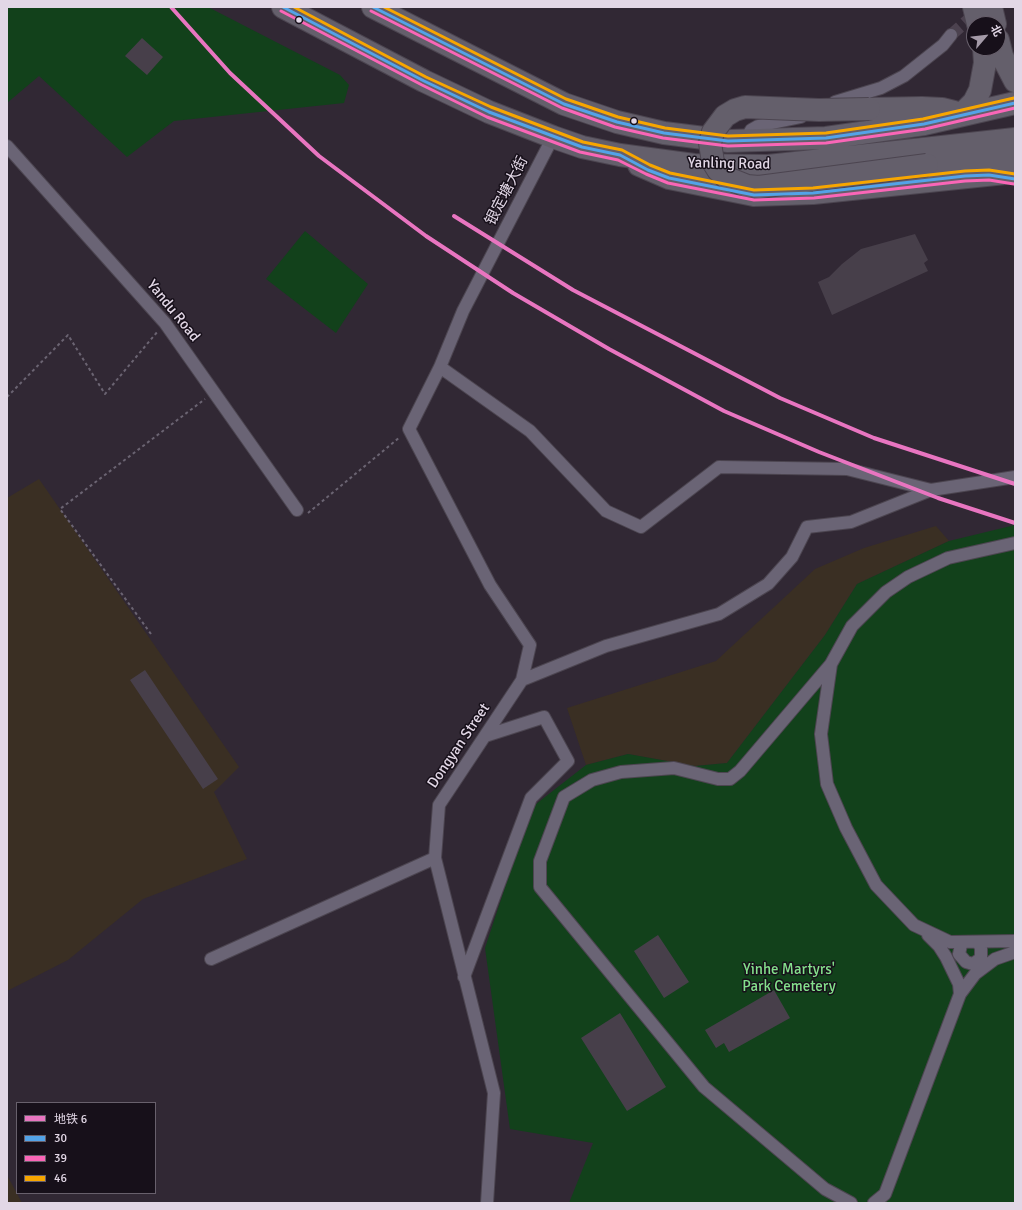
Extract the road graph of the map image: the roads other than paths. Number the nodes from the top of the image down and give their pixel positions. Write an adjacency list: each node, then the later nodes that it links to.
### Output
1 (283, 7): 9 (highway, Yanling Road)
2 (373, 7): 11 (highway, Yanling Road)
3 (951, 35): 11 (street)
4 (985, 56): 8 (highway)
5 (1002, 56): 6 (highway)
6 (1015, 81)
7 (1015, 104): 8 (highway, Yanling Road)
8 (962, 114): 11 (highway, Yanling Road); 13 (highway, bridge)
9 (553, 137): 14 (highway, Yanling Road); 18 (street, 银定塘大街)
10 (1015, 139): 14 (highway, Yanling Road)
11 (745, 141)
12 (7, 146): 21 (street, Yandu Road)
13 (1015, 154)
14 (620, 155): 16 (highway)
15 (1015, 172): 16 (highway)
16 (989, 175): 17 (highway)
17 (1015, 179)
18 (440, 368): 20 (street); 24 (street, Dongyan Street)
19 (1015, 478): 20 (street)
20 (931, 490): 24 (street)
21 (302, 512)
22 (1015, 543): 23 (street)
23 (831, 664): 27 (street); 37 (street)
24 (522, 680): 25 (street, Dongyan Street)
25 (485, 736): 26 (street, Dongyan Street); 34 (street)
26 (435, 858): 32 (street); 34 (street, Dongyan Street)
27 (923, 929): 29 (street); 35 (street)
28 (1015, 941): 30 (street)
29 (964, 942): 30 (street); 33 (street)
30 (978, 942): 33 (street)
31 (1015, 952): 33 (street)
32 (211, 959)
33 (979, 964): 35 (street)
34 (464, 977): 36 (street, Dongyan Street)
35 (960, 994): 38 (street)
36 (487, 1203)
37 (851, 1203)
38 (874, 1203)

